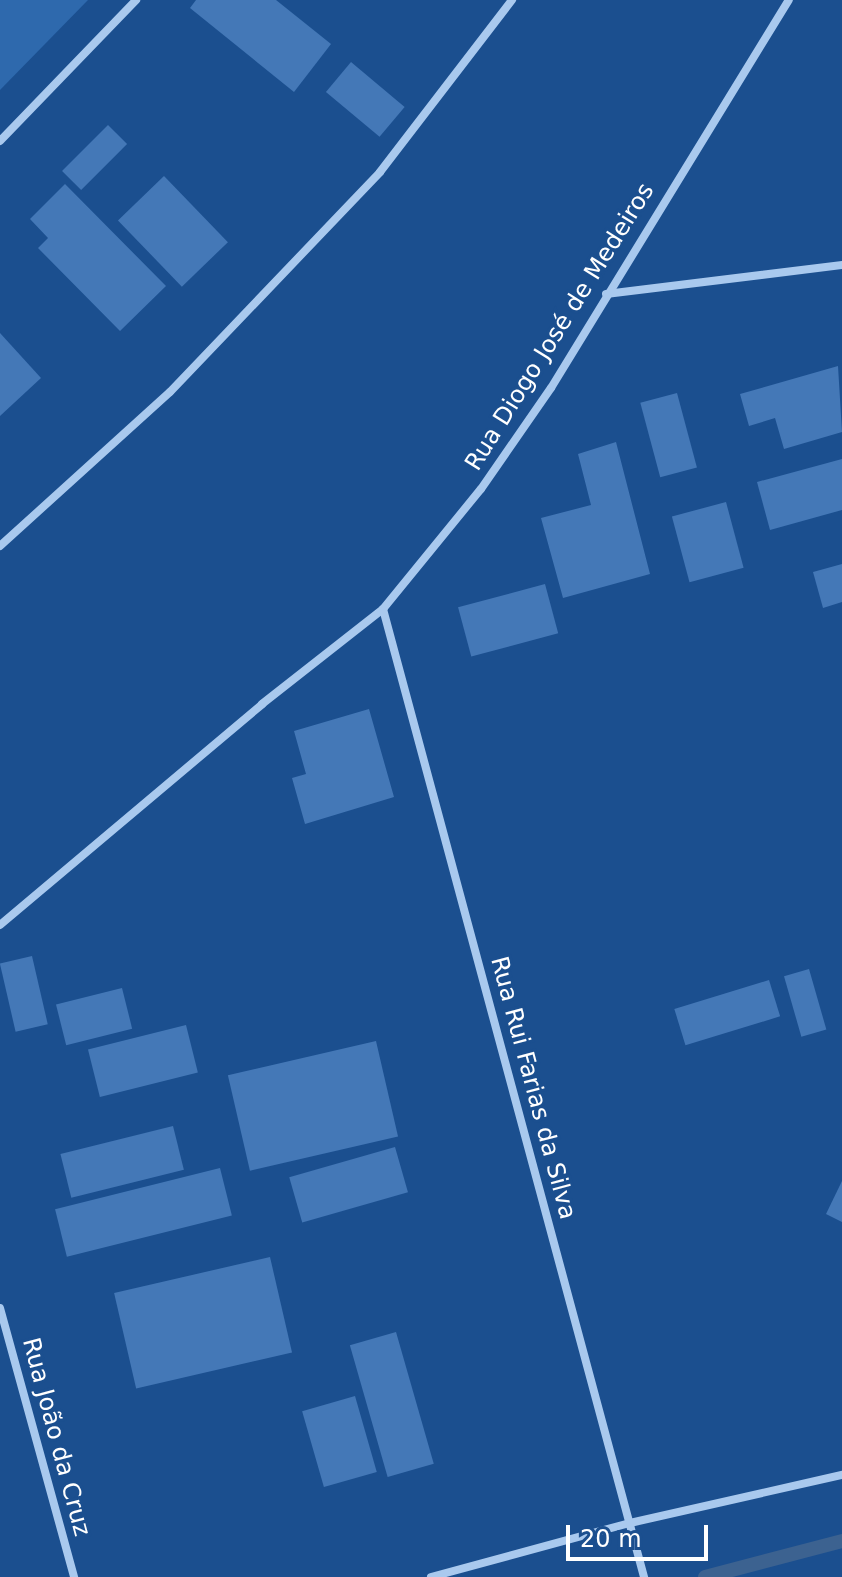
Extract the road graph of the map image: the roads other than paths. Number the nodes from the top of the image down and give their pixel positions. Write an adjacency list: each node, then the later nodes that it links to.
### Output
1 (136, 0): 4 (street)
2 (512, 0): 7 (street)
3 (789, 0): 6 (street, Rua Diogo José de Medeiros)
4 (0, 141)
5 (842, 265): 6 (street)
6 (606, 294): 8 (street, Rua Diogo José de Medeiros)
7 (0, 546)
8 (383, 609): 9 (street, Rua Diogo José de Medeiros); 12 (street, Rua Rui Farias da Silva)
9 (0, 925)
10 (0, 1308): 13 (street, Rua João da Cruz)
11 (842, 1475): 12 (street)
12 (630, 1523): 14 (street); 15 (street, Rua Rui Farias da Silva)
13 (74, 1577)
14 (431, 1577)
15 (644, 1577)

